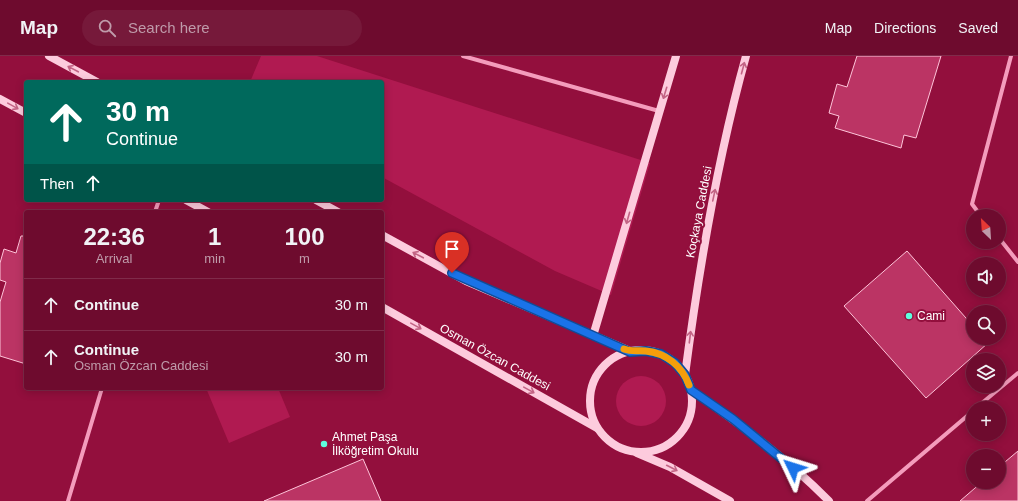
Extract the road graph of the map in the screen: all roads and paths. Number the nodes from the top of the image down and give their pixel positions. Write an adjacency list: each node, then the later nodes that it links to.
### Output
1 (49, 56): 6 (main road, one-way to 1)
2 (463, 56): 8 (street)
3 (676, 56): 8 (main road, one-way to 8)
4 (746, 56): 22 (main road, Koçkaya Caddesi, one-way to 4)
5 (1011, 56): 12 (street)
6 (93, 80)
7 (0, 99): 9 (main road, one-way to 9)
8 (660, 111): 19 (main road, one-way to 19)
9 (24, 112)
10 (190, 202): 13 (main road)
11 (320, 202): 14 (main road)
12 (976, 209)
13 (204, 210)
14 (334, 210)
15 (384, 237): 19 (main road, one-way to 15)
16 (1006, 247): 17 (street)
17 (1018, 262)
18 (384, 308): 27 (main road, Osman Özcan Caddesi, one-way to 27)
19 (593, 336): 20 (main road)
20 (630, 352): 22 (main road); 27 (main road)
21 (1018, 373): 25 (street)
22 (685, 375): 24 (main road)
23 (101, 390): 29 (street)
24 (691, 390): 28 (main road); 31 (main road)
25 (984, 401)
26 (966, 417): 32 (street)
27 (597, 428): 28 (main road)
28 (636, 452): 30 (main road, one-way to 30)
29 (68, 501)
30 (730, 501)
31 (829, 501)
32 (867, 501)

